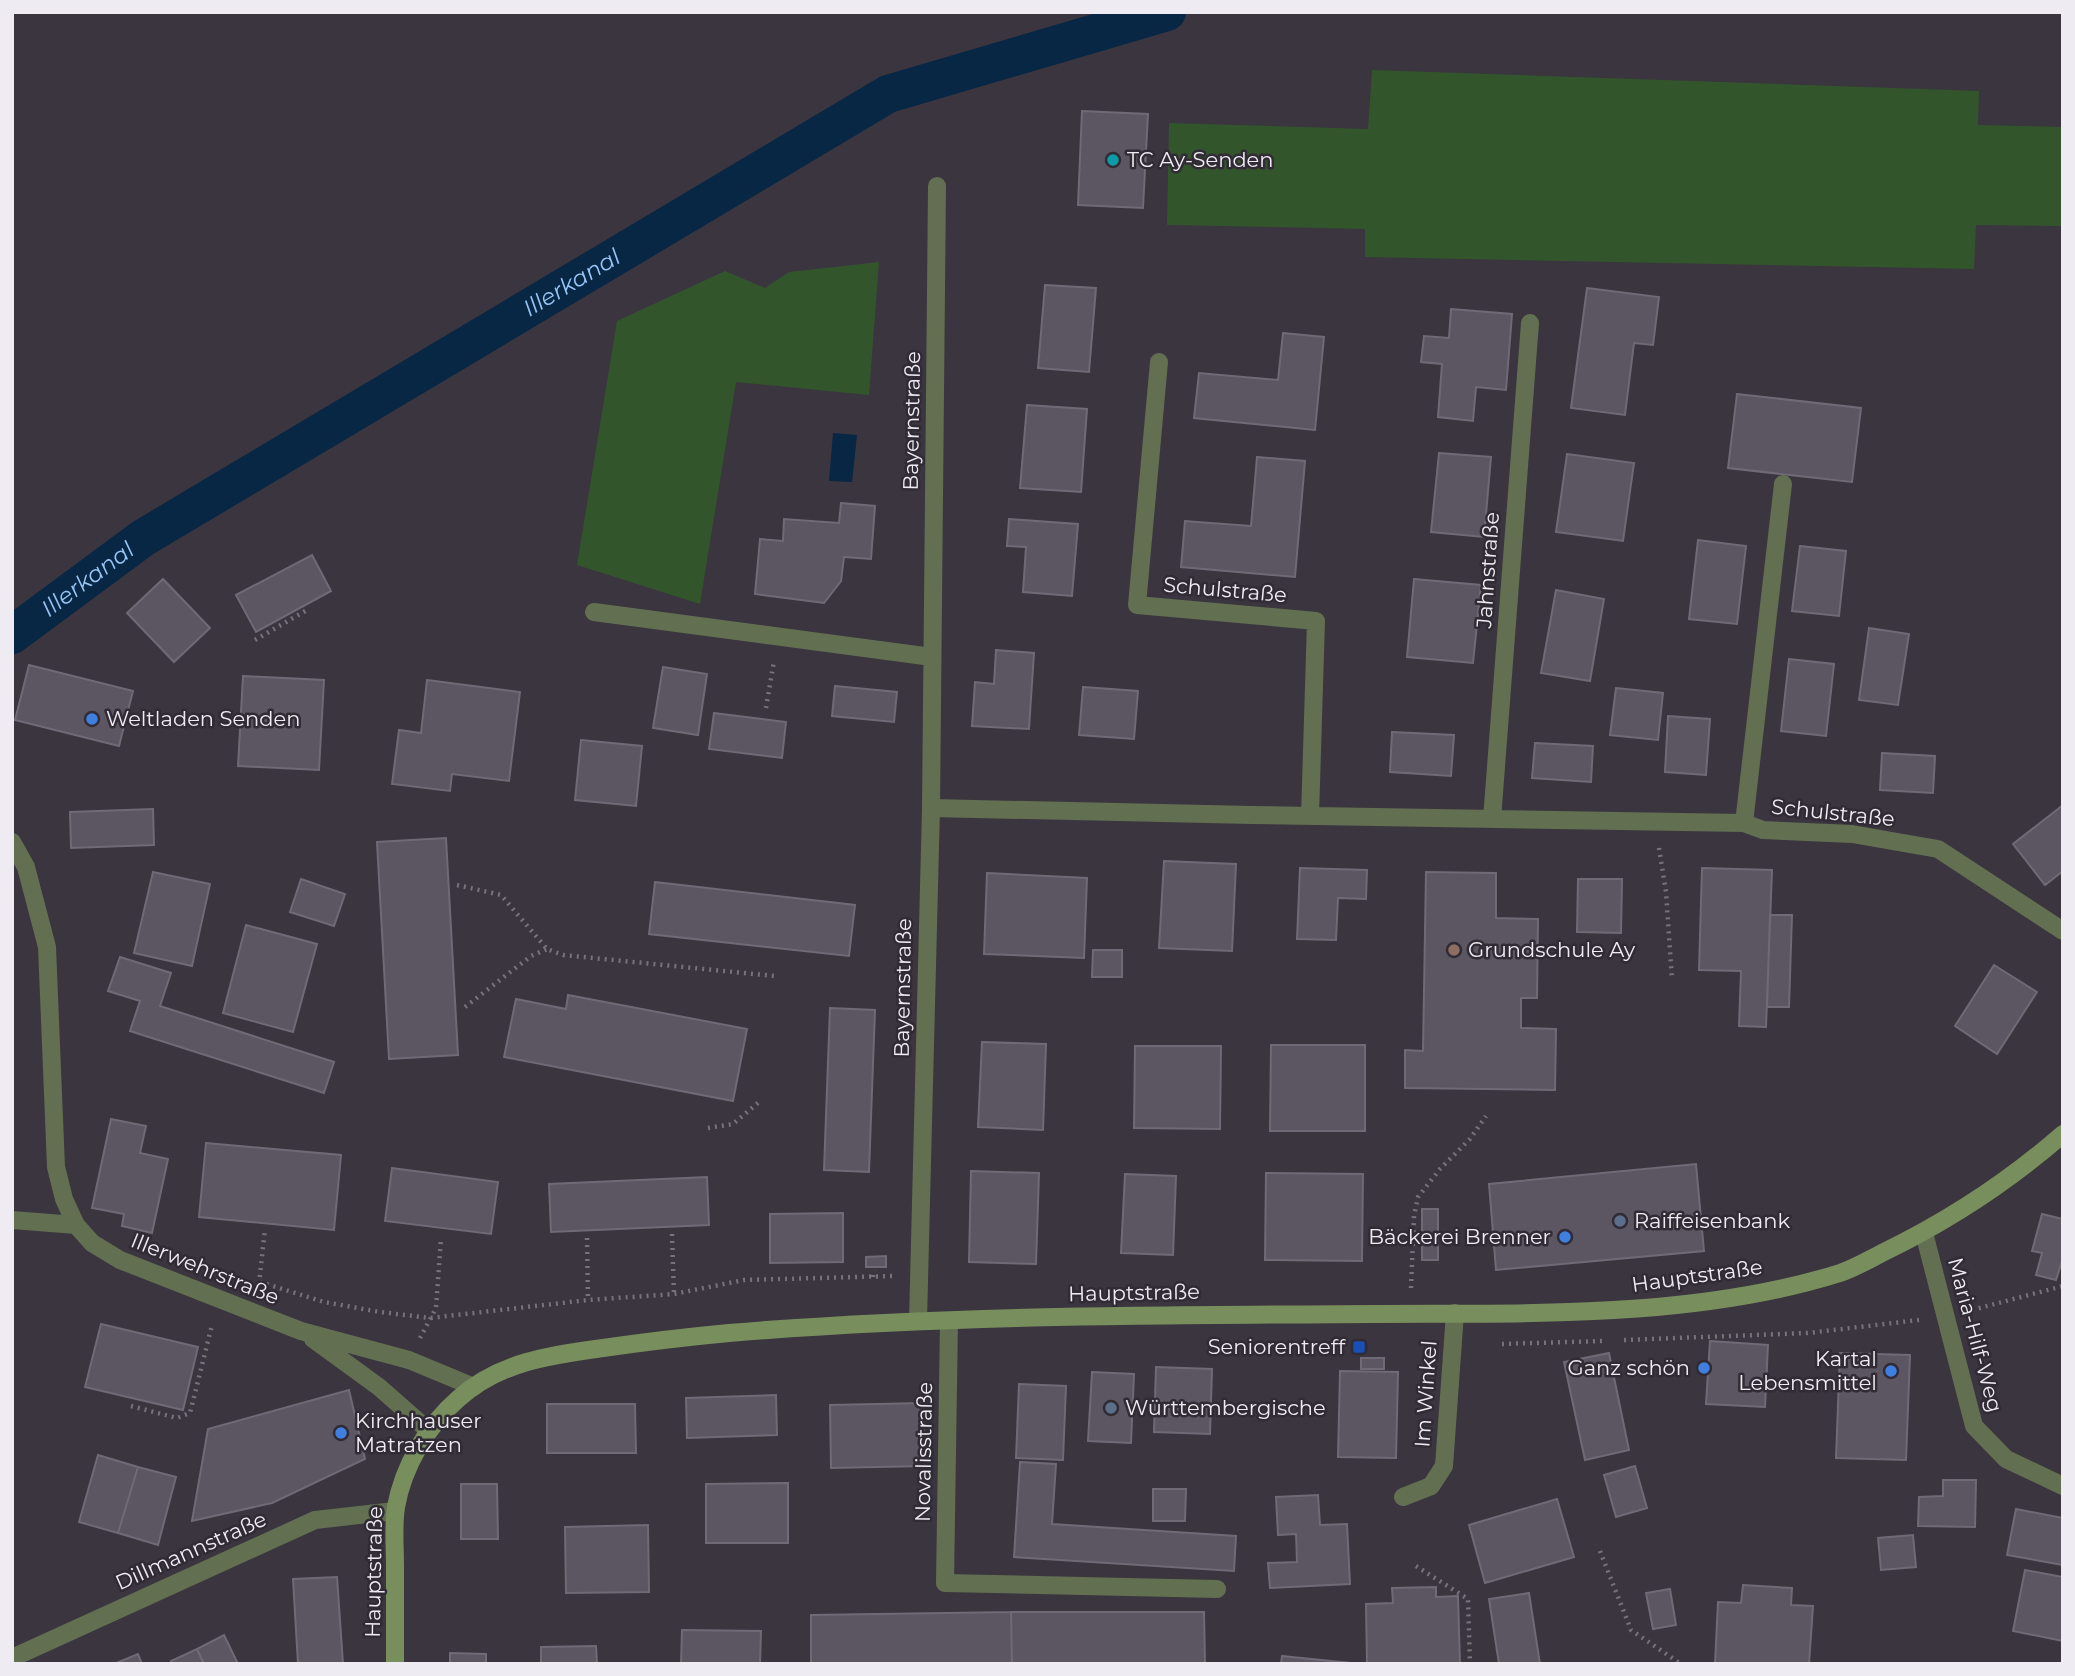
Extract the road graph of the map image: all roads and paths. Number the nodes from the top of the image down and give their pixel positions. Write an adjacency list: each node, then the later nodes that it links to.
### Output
1 (937, 186): 9 (street, Bayernstraße)
2 (1530, 323): 13 (street, Jahnstraße)
3 (1159, 362): 12 (street, Schulstraße)
4 (1783, 484): 15 (street, Schulstraße)
5 (307, 610): 8 (path)
6 (594, 612): 7 (street)
7 (778, 636): 9 (street); 10 (path)
8 (255, 640)
9 (932, 657): 11 (street, Bayernstraße)
10 (766, 708)
11 (931, 807): 12 (street, Schulstraße); 35 (street, Bayernstraße)
12 (1310, 816): 13 (street, Schulstraße)
13 (1492, 819): 14 (street, Schulstraße)
14 (1655, 821): 15 (street, Schulstraße); 21 (path)
15 (1744, 823): 18 (street, Schulstraße)
16 (12, 842): 28 (street, Illerwehrstraße)
17 (457, 885): 19 (path)
18 (2063, 931)
19 (547, 949): 20 (path); 22 (path)
20 (774, 976)
21 (1672, 980)
22 (465, 1007)
23 (759, 1102): 25 (path)
24 (1486, 1116): 44 (path)
25 (708, 1128)
26 (2063, 1134): 30 (main road, Hauptstraße)
27 (12, 1220): 28 (street)
28 (76, 1225): 40 (street, Illerwehrstraße)
29 (265, 1229): 37 (path)
30 (1924, 1233): 43 (main road, Hauptstraße); 45 (street, Maria-Hilf-Weg)
31 (672, 1234): 39 (path)
32 (441, 1238): 46 (path)
33 (587, 1238): 41 (path)
34 (874, 1270): 36 (path)
35 (919, 1276): 36 (path); 47 (street, Bayernstraße)
36 (873, 1277): 39 (path)
37 (260, 1282): 42 (path); 46 (path)
38 (2063, 1286): 45 (path)
39 (674, 1294): 41 (path)
40 (218, 1299): 42 (street, Illerwehrstraße); 53 (path)
41 (588, 1300): 46 (path)
42 (249, 1312): 49 (street, Illerwehrstraße)
43 (1455, 1313): 44 (main road, Hauptstraße); 56 (street, Im Winkel)
44 (1410, 1314): 48 (main road, Hauptstraße)
45 (1946, 1317): 50 (path); 55 (street, Maria-Hilf-Weg)
46 (430, 1318): 51 (path)
47 (918, 1321): 48 (main road, Hauptstraße); 52 (main road, Hauptstraße)
48 (949, 1321): 60 (street, Novalisstraße)
49 (301, 1331): 51 (street, Illerwehrstraße); 54 (street, Illerwehrstraße)
50 (1500, 1344)
51 (409, 1360): 52 (street, Illerwehrstraße)
52 (474, 1387): 54 (main road, Hauptstraße)
53 (131, 1406)
54 (429, 1431): 57 (main road, Hauptstraße)
55 (2063, 1486)
56 (1403, 1497)
57 (395, 1511): 61 (street, Dillmannstraße); 62 (main road, Hauptstraße)
58 (1600, 1551): 64 (path)
59 (1416, 1566): 63 (path)
60 (1216, 1588)
61 (12, 1658)
62 (395, 1664)
63 (1470, 1664)
64 (1681, 1664)

